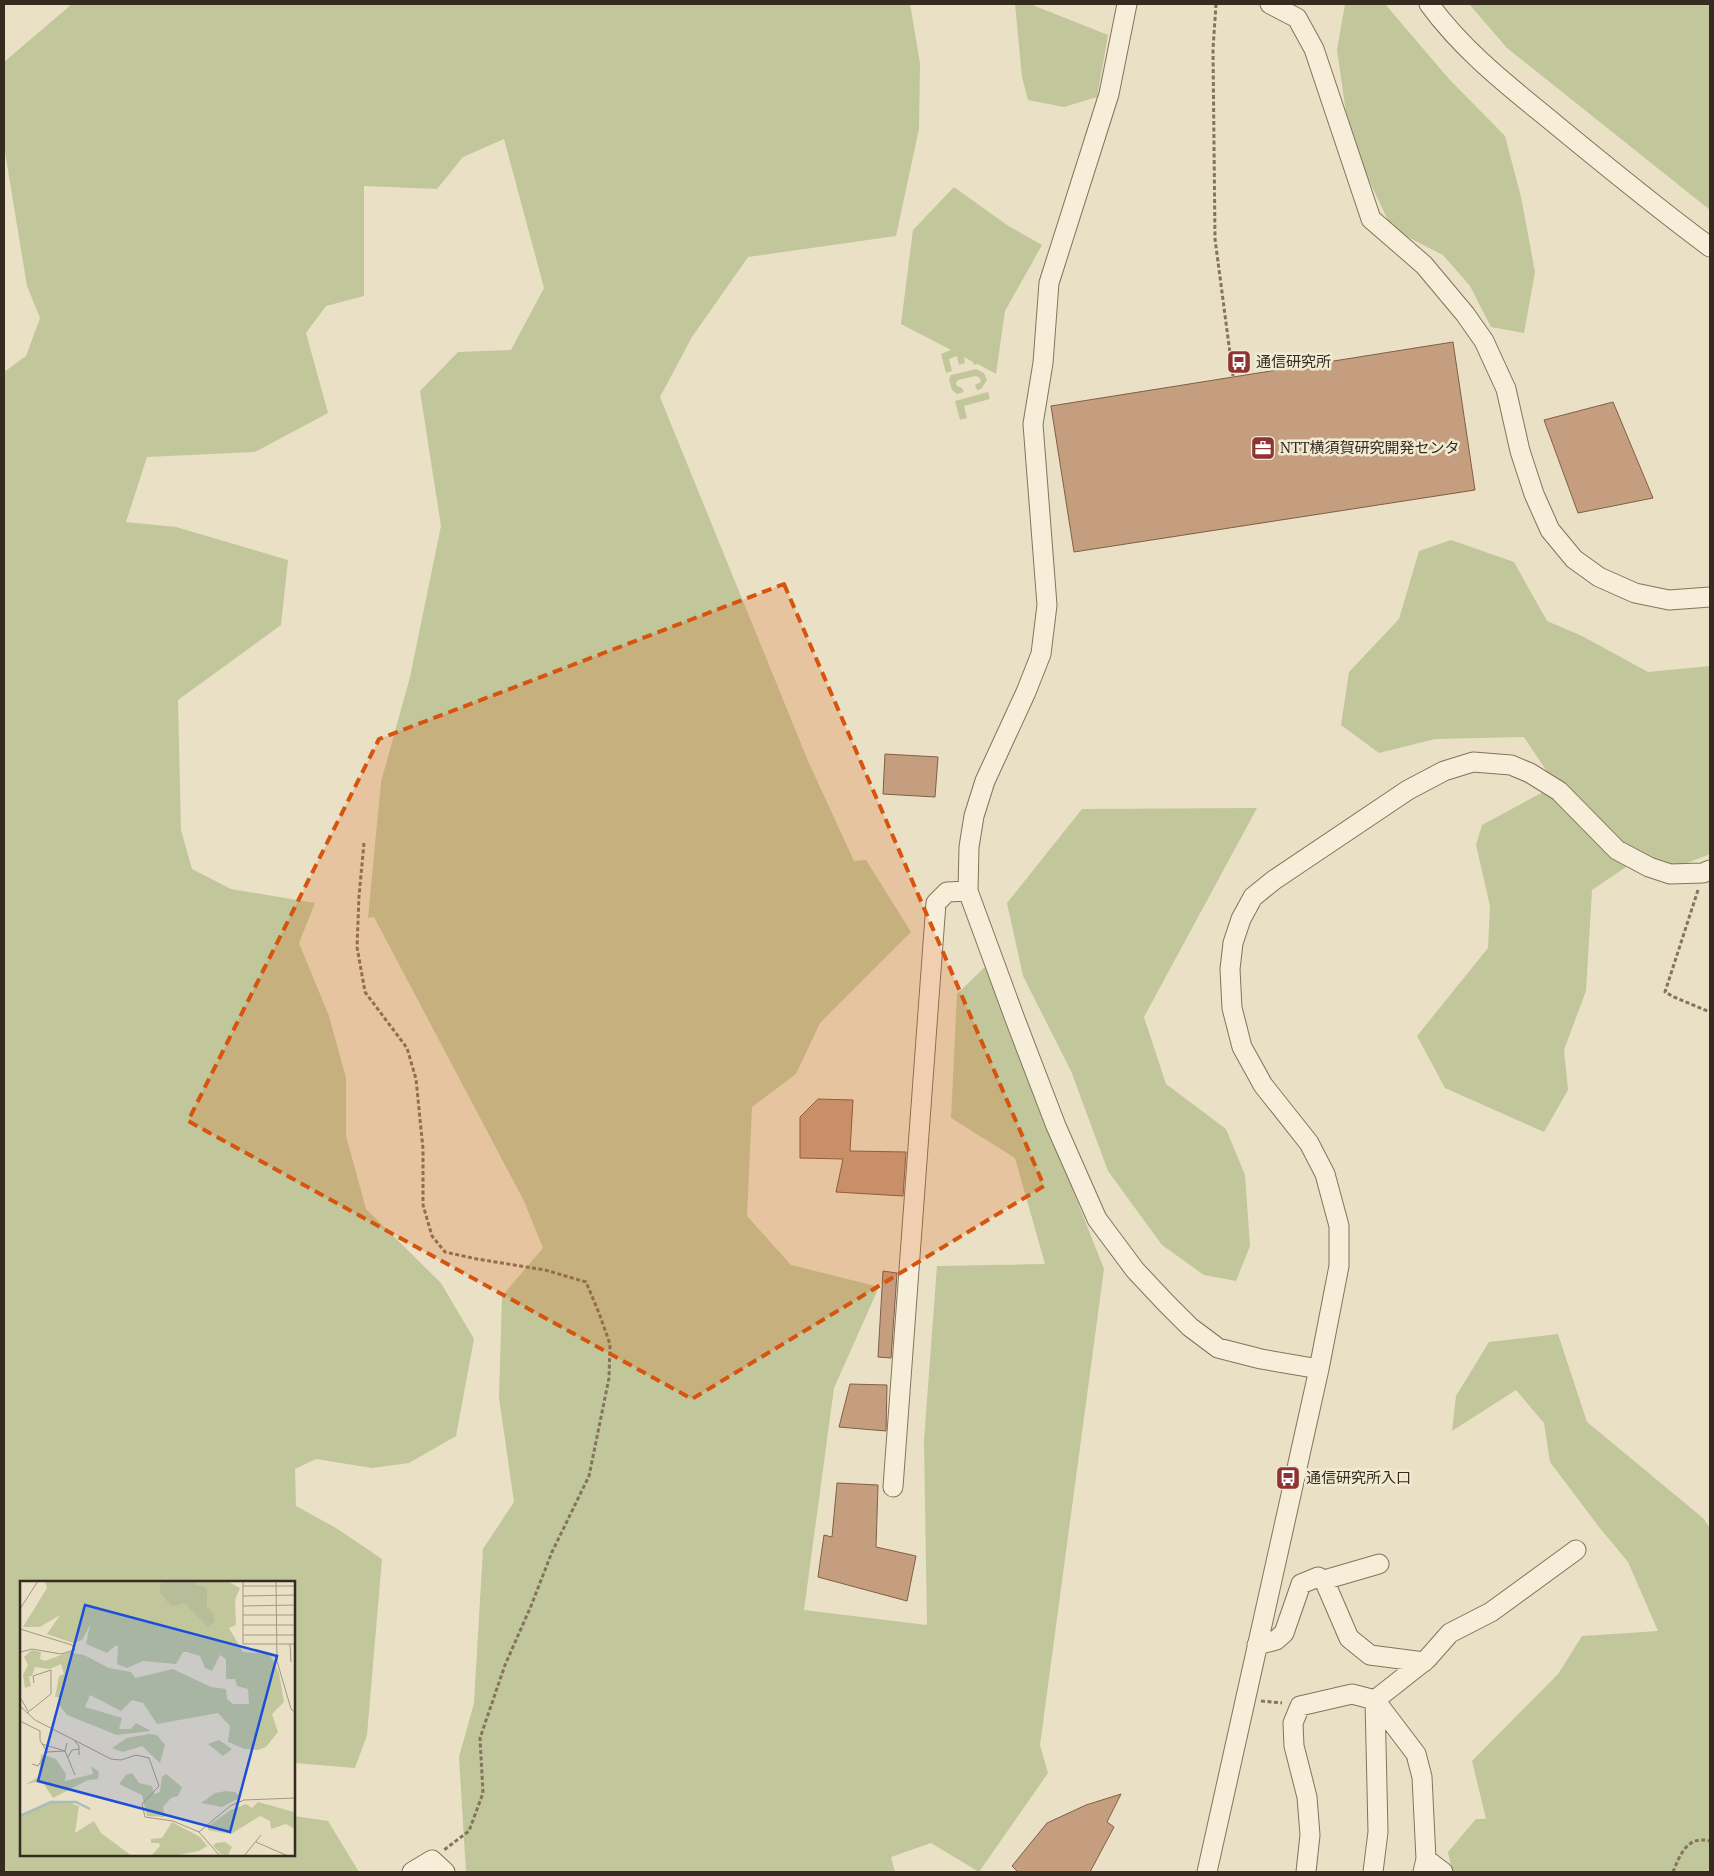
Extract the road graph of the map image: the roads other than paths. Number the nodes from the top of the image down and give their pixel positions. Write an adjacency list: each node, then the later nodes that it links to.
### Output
1 (1127, 4): 7 (street)
2 (1270, 4): 5 (street)
3 (1429, 4): 4 (street)
4 (1710, 247)
5 (1710, 597)
6 (1707, 871): 8 (street)
7 (968, 891): 8 (street); 9 (street)
8 (1319, 1369): 13 (street)
9 (893, 1487)
10 (1576, 1550): 14 (street)
11 (1379, 1564): 12 (street)
12 (1324, 1580): 13 (street); 14 (street)
13 (1257, 1645): 19 (street)
14 (1424, 1662): 15 (street)
15 (1375, 1700): 17 (street); 20 (street); 21 (street)
16 (438, 1866): 18 (street)
17 (1425, 1866): 22 (street)
18 (412, 1872)
19 (1207, 1872)
20 (1306, 1872)
21 (1373, 1872)
22 (1443, 1872)

